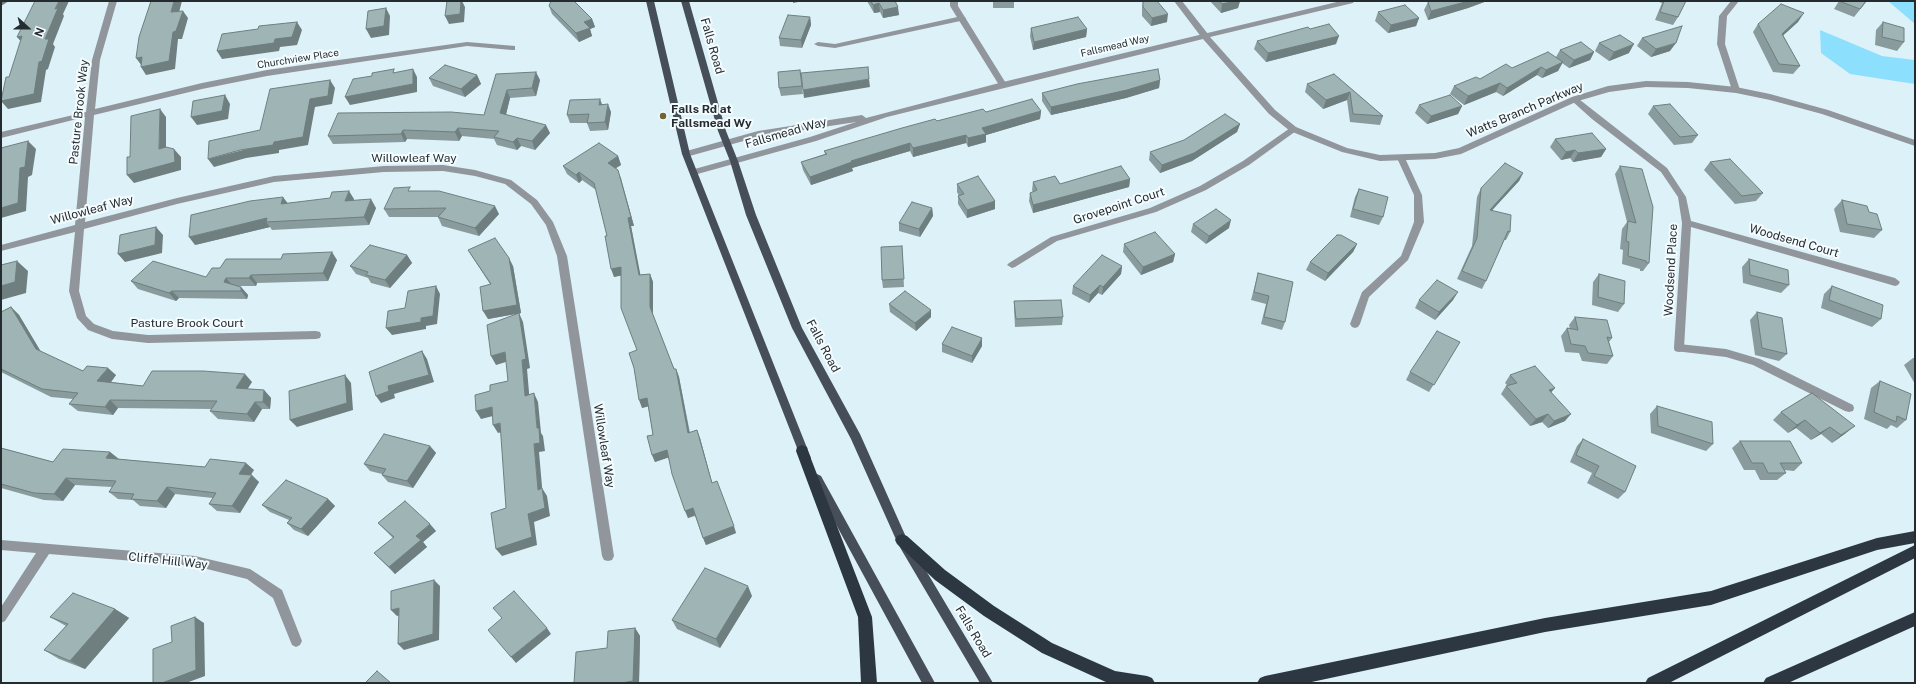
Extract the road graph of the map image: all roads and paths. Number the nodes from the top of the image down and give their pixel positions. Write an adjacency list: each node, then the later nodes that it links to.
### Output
1 (112, 1): 15 (street, Pasture Brook Way)
2 (650, 1): 21 (main road)
3 (685, 1): 19 (main road, Falls Road)
4 (954, 1): 8 (street)
5 (1178, 1): 9 (street, Watts Branch Parkway)
6 (1350, 1): 9 (street, Fallsmead Way)
7 (1735, 1): 13 (street)
8 (962, 18): 10 (street); 12 (street)
9 (1206, 36): 12 (street, Fallsmead Way); 17 (street, Watts Branch Parkway)
10 (818, 44)
11 (512, 48): 15 (street, Churchview Place)
12 (1003, 85): 16 (street, Fallsmead Way)
13 (1736, 90): 14 (street, Watts Branch Parkway); 20 (street, Watts Branch Parkway)
14 (1575, 99): 22 (street, Watts Branch Parkway); 25 (street, Woodsend Place)
15 (89, 113): 18 (street, Churchview Place); 26 (street, Pasture Brook Way)
16 (885, 115): 19 (street, Fallsmead Way); 23 (street, Fallsmead Way)
17 (1293, 129): 22 (street, Watts Branch Parkway); 28 (street, Grovepoint Court)
18 (1, 135)
19 (726, 143): 21 (street, Fallsmead Way); 23 (main road, Falls Road)
20 (1915, 143)
21 (686, 154): 24 (main road)
22 (1401, 158): 30 (street)
23 (734, 161): 24 (street, Fallsmead Way); 35 (main road, Falls Road)
24 (694, 172): 33 (main road)
25 (1687, 223): 29 (street, Woodsend Court); 32 (street, Woodsend Place)
26 (79, 228): 27 (street, Willowleaf Way); 31 (street, Pasture Brook Court); 39 (street, Willowleaf Way)
27 (1, 248)
28 (1012, 265)
29 (1895, 282)
30 (1355, 324)
31 (316, 335)
32 (1849, 408)
33 (802, 451): 44 (highway); 45 (main road)
34 (1915, 537): 43 (highway)
35 (902, 540): 46 (main road, Falls Road); 47 (highway)
36 (1, 546): 37 (street, Cliffe Hill Way)
37 (45, 550): 40 (street); 42 (street, Cliffe Hill Way)
38 (1915, 551): 49 (highway)
39 (608, 556)
40 (1, 617)
41 (1915, 619): 50 (highway)
42 (296, 641)
43 (1295, 680): 48 (highway)
44 (869, 683)
45 (929, 683)
46 (987, 683)
47 (1147, 683)
48 (1265, 683)
49 (1653, 683)
50 (1771, 683)

